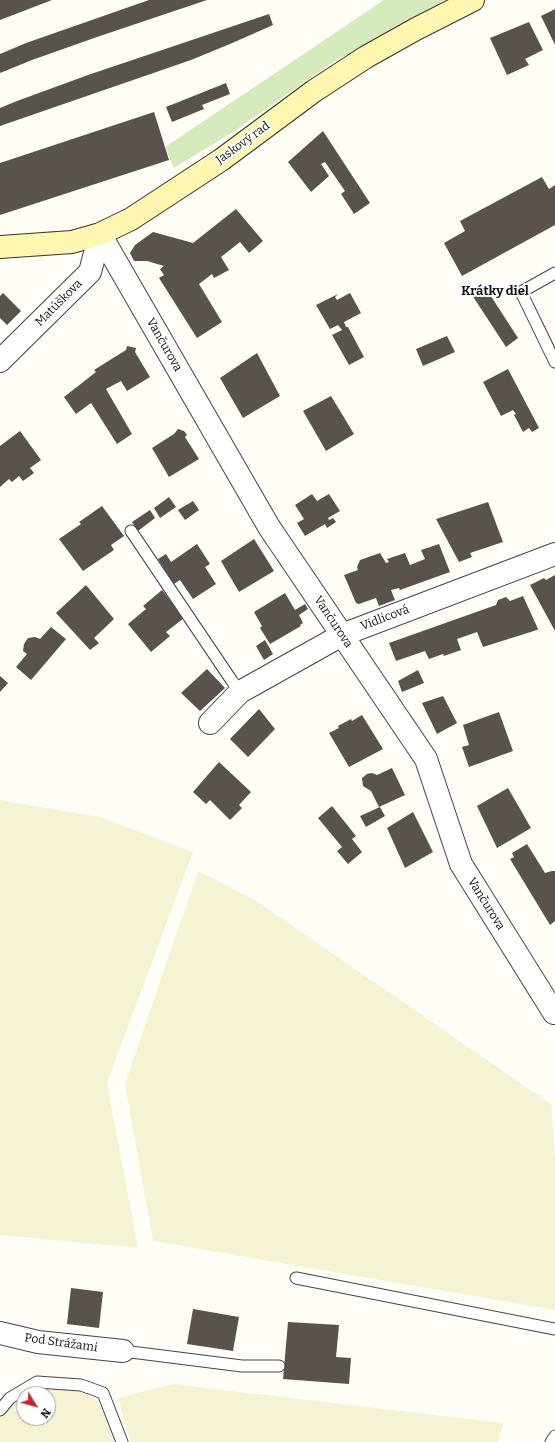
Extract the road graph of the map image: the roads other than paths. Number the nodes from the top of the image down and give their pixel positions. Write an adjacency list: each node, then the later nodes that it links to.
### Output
1 (473, 0): 2 (street, Jaskový rad)
2 (100, 234): 3 (street, Jaskový rad); 5 (street, Matúškova); 9 (street, Vančurova)
3 (0, 247)
4 (555, 273): 6 (lane)
5 (0, 361)
6 (555, 362)
7 (131, 531): 10 (lane)
8 (555, 554): 9 (street, Vidlicová)
9 (342, 635): 10 (street, Vidlicová); 12 (street, Vančurova)
10 (240, 692): 11 (street, Vidlicová)
11 (210, 723)
12 (554, 1013)
13 (296, 1278): 14 (lane)
14 (555, 1328)
15 (0, 1333): 16 (street, Pod Strážami)
16 (122, 1351): 17 (lane)
17 (279, 1366)
18 (0, 1410): 20 (lane)
19 (555, 1436): 21 (lane)
20 (122, 1442)
21 (552, 1442)

